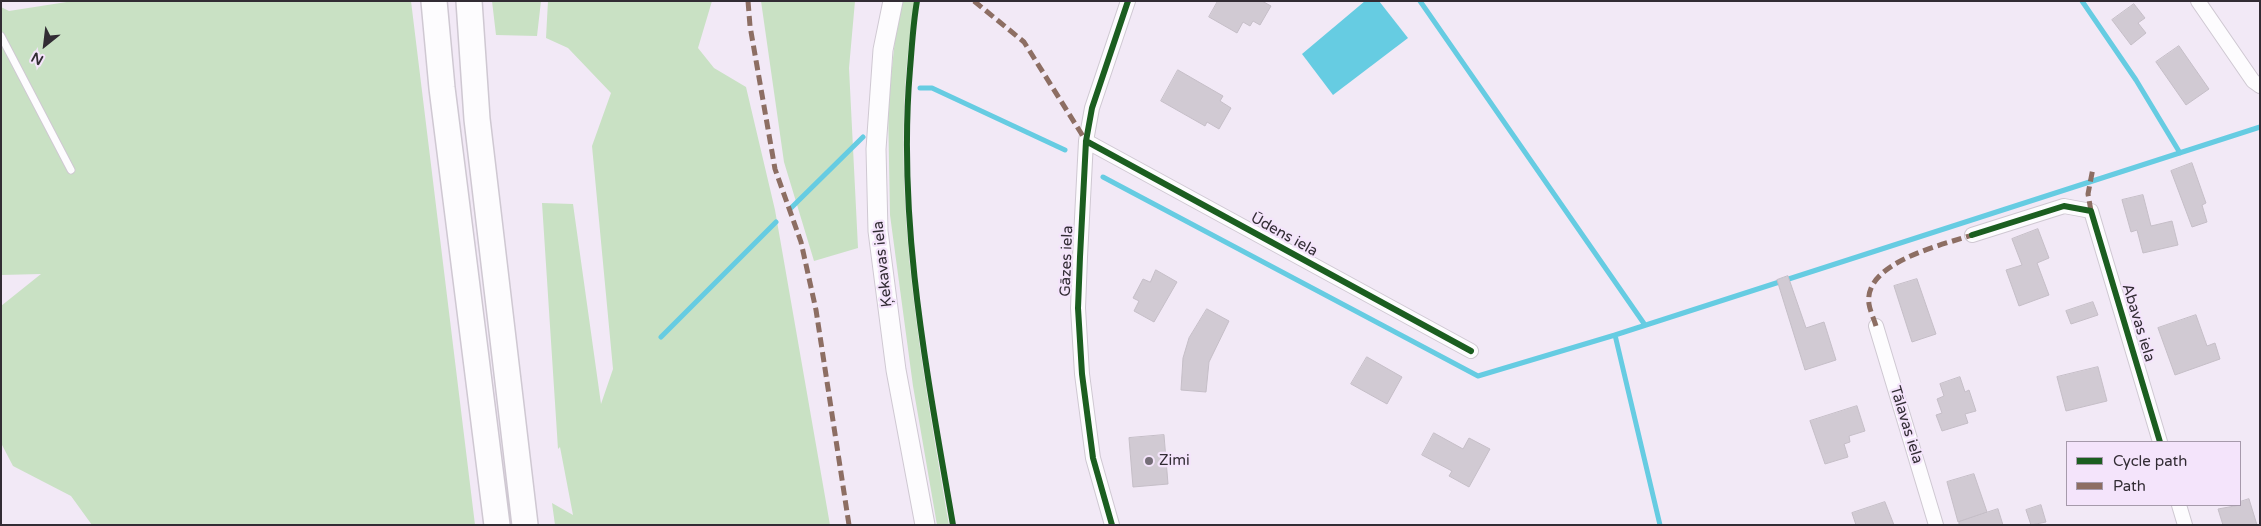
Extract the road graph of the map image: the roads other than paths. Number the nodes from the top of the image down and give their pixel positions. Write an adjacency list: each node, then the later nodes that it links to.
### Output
1 (434, 1): 15 (highway)
2 (469, 1): 16 (highway)
3 (893, 1): 17 (main road, Ķekavas iela)
4 (1128, 1): 8 (street, Gāzes iela)
5 (2198, 1): 7 (street)
6 (1, 36): 9 (lane)
7 (2260, 86)
8 (1086, 141): 12 (street, Ūdens iela); 18 (street, Gāzes iela)
9 (71, 170)
10 (1972, 235): 13 (street, Abavas iela)
11 (1876, 326): 19 (street, Tālavas iela)
12 (1470, 350)
13 (2160, 441)
14 (2179, 506): 20 (street)
15 (497, 525)
16 (525, 525)
17 (925, 525)
18 (1112, 525)
19 (1936, 525)
20 (2185, 525)

